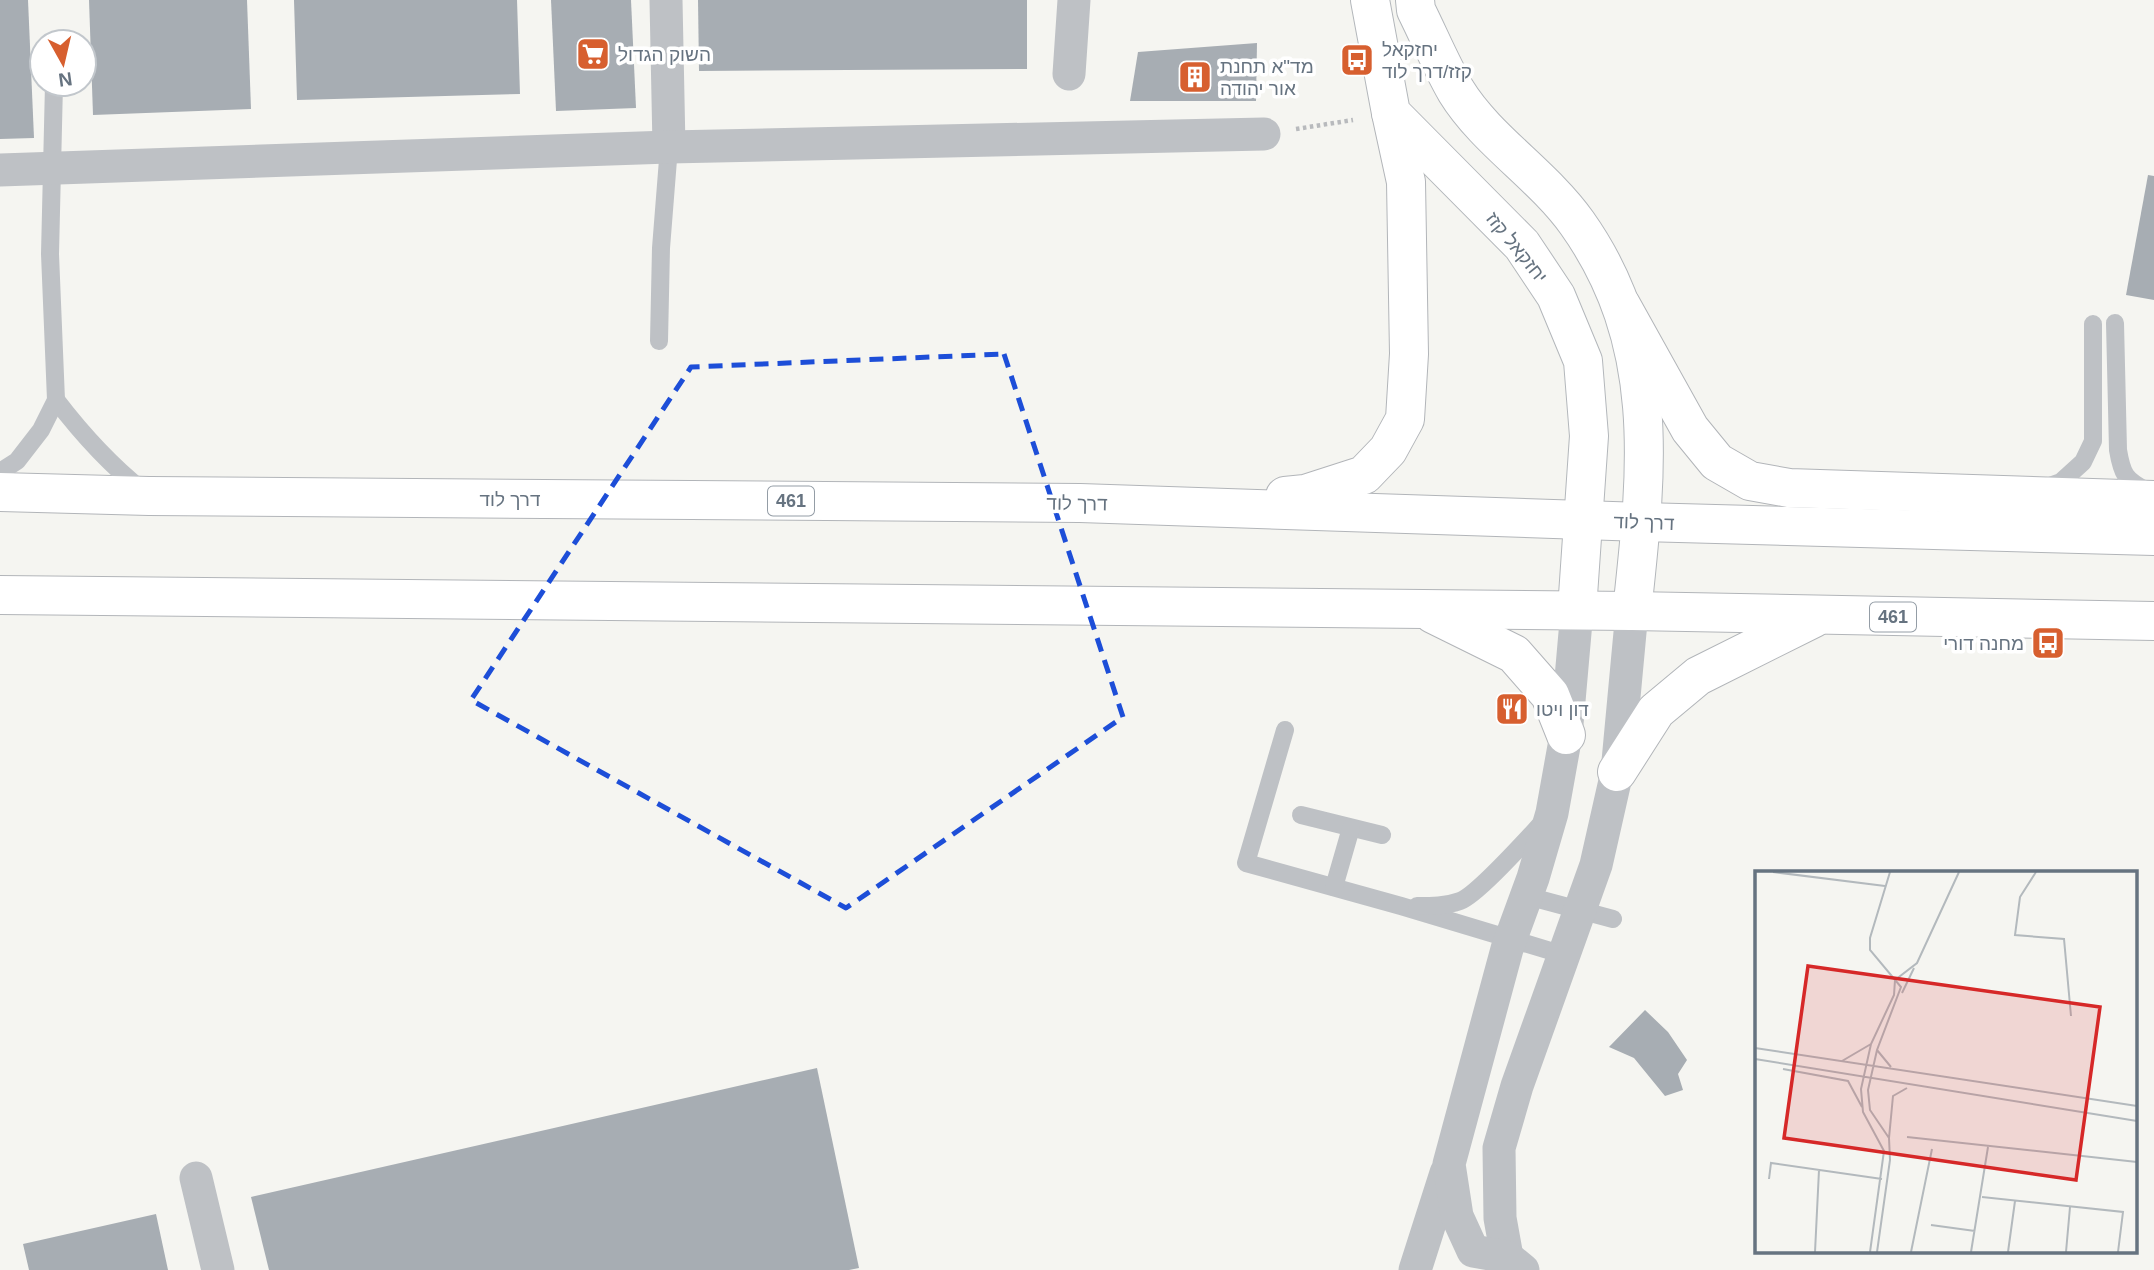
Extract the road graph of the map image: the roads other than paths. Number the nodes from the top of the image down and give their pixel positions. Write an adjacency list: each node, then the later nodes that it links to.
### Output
1 (666, 0): 9 (street)
2 (1074, 0): 5 (street)
3 (1370, 0): 7 (main road)
4 (1415, 0): 12 (main road)
5 (1069, 74)
6 (54, 98): 10 (lane)
7 (1391, 113): 23 (main road); 24 (main road, יחזקאל קזז)
8 (1264, 134): 9 (street)
9 (669, 147): 10 (street); 15 (lane)
10 (52, 168): 11 (street); 16 (lane)
11 (0, 170)
12 (1621, 304): 21 (main road); 25 (main road)
13 (2115, 323): 19 (lane)
14 (2093, 324): 21 (lane)
15 (659, 341)
16 (56, 400): 17 (lane); 20 (lane)
17 (0, 472)
18 (0, 492): 20 (main road, דרך לוד / 461)
19 (2154, 493)
20 (149, 496): 23 (main road, דרך לוד / 461)
21 (2022, 497): 22 (main road)
22 (2154, 500)
23 (1180, 506): 24 (main road, דרך לוד / 461)
24 (1582, 519): 25 (main road, דרך לוד / 461); 29 (main road, יחזקאל קזז)
25 (1642, 522): 26 (main road, דרך לוד / 461); 30 (main road)
26 (2154, 536)
27 (0, 595): 28 (main road, 461)
28 (1425, 610): 29 (main road, 461); 34 (main road)
29 (1577, 611): 30 (main road, 461); 34 (street)
30 (1632, 611): 31 (main road, 461); 35 (street)
31 (1818, 615): 32 (main road, 461); 35 (main road)
32 (2154, 621)
33 (1285, 730): 40 (lane)
34 (1566, 735): 36 (street)
35 (1616, 772): 43 (street)
36 (1552, 813): 41 (street); 42 (lane)
37 (1301, 815): 38 (lane)
38 (1351, 828): 39 (lane); 40 (lane)
39 (1382, 835)
40 (1334, 887): 42 (lane)
41 (1527, 896): 43 (lane); 45 (street)
42 (1401, 906): 45 (lane)
43 (1580, 911): 44 (lane); 46 (street)
44 (1613, 919)
45 (1511, 939): 46 (lane); 47 (street)
46 (1564, 955): 49 (street)
47 (1449, 1164): 49 (street); 51 (street)
48 (197, 1178): 50 (street)
49 (1507, 1266)
50 (218, 1270)
51 (1415, 1270)

